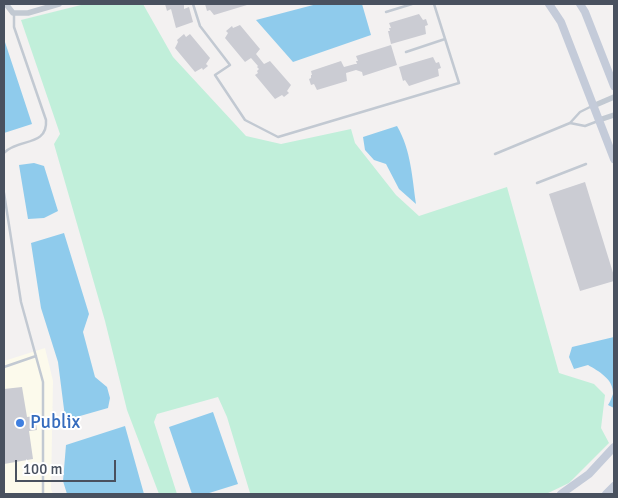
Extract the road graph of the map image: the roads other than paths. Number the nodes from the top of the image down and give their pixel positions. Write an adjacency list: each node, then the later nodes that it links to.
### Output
1 (6, 4): 9 (street)
2 (58, 4): 9 (street)
3 (193, 4): 10 (lane)
4 (412, 4): 8 (lane)
5 (434, 4): 10 (lane)
6 (549, 4): 14 (main road)
7 (580, 4): 12 (main road)
8 (386, 12)
9 (13, 13): 18 (lane)
10 (445, 39): 11 (lane)
11 (406, 52)
12 (614, 86)
13 (614, 97): 14 (street)
14 (593, 106): 16 (main road); 17 (lane)
15 (614, 115): 16 (street)
16 (599, 120): 17 (lane); 20 (main road)
17 (570, 124): 19 (lane)
18 (4, 152)
19 (495, 154)
20 (614, 159)
21 (586, 164): 22 (lane)
22 (537, 184)
23 (4, 193): 24 (lane)
24 (5, 210): 25 (lane)
25 (36, 356): 26 (lane); 29 (lane)
26 (4, 367)
27 (614, 448): 30 (main road)
28 (614, 486): 31 (main road)
29 (42, 494)
30 (561, 494)
31 (606, 494)

